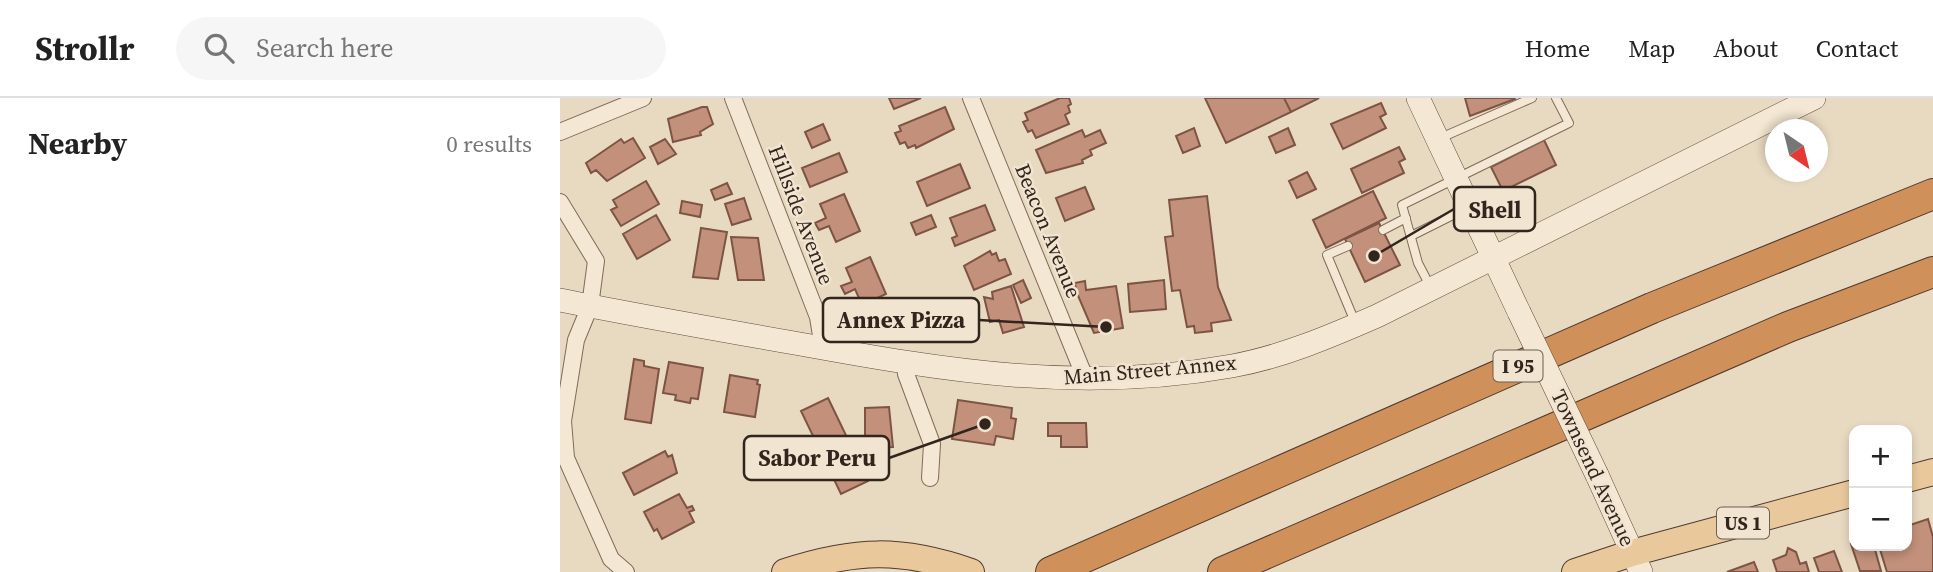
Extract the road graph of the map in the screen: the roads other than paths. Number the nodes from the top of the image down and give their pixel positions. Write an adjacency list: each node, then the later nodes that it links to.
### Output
1 (643, 98): 8 (street)
2 (733, 98): 24 (street, Hillside Avenue)
3 (971, 98): 26 (street, Beacon Avenue)
4 (1418, 98): 9 (main road, Townsend Avenue)
5 (1532, 98): 9 (lane)
6 (1556, 98): 10 (lane)
7 (1814, 98): 18 (main road, Main Street Annex)
8 (560, 132)
9 (1438, 139): 10 (main road, Townsend Avenue)
10 (1456, 177): 13 (main road, Townsend Avenue); 14 (lane)
11 (1933, 194): 36 (highway, I 95)
12 (560, 202): 22 (street)
13 (1470, 207): 16 (lane); 18 (main road, Townsend Avenue)
14 (1406, 218): 15 (lane); 16 (lane)
15 (1383, 230)
16 (1411, 236): 20 (lane)
17 (1348, 246): 23 (lane)
18 (1494, 258): 20 (main road, Main Street Annex); 31 (main road, Townsend Avenue, bridge)
19 (1933, 272): 37 (highway)
20 (1431, 289): 23 (main road, Main Street Annex)
21 (560, 300): 22 (main road, Main Street Annex)
22 (590, 306): 24 (main road, Main Street Annex); 32 (street)
23 (1356, 325): 26 (main road, Main Street Annex)
24 (823, 348): 25 (main road, Main Street Annex)
25 (905, 363): 26 (main road, Main Street Annex); 28 (street)
26 (1086, 380)
27 (1933, 472): 29 (main road)
28 (930, 478)
29 (1912, 478)
30 (1849, 496): 31 (main road, US 1)
31 (1637, 563): 38 (main road, US 1)
32 (611, 566): 33 (street)
33 (626, 572)
34 (785, 572): 35 (main road)
35 (971, 572)
36 (1052, 572)
37 (1223, 572)
38 (1576, 572)

